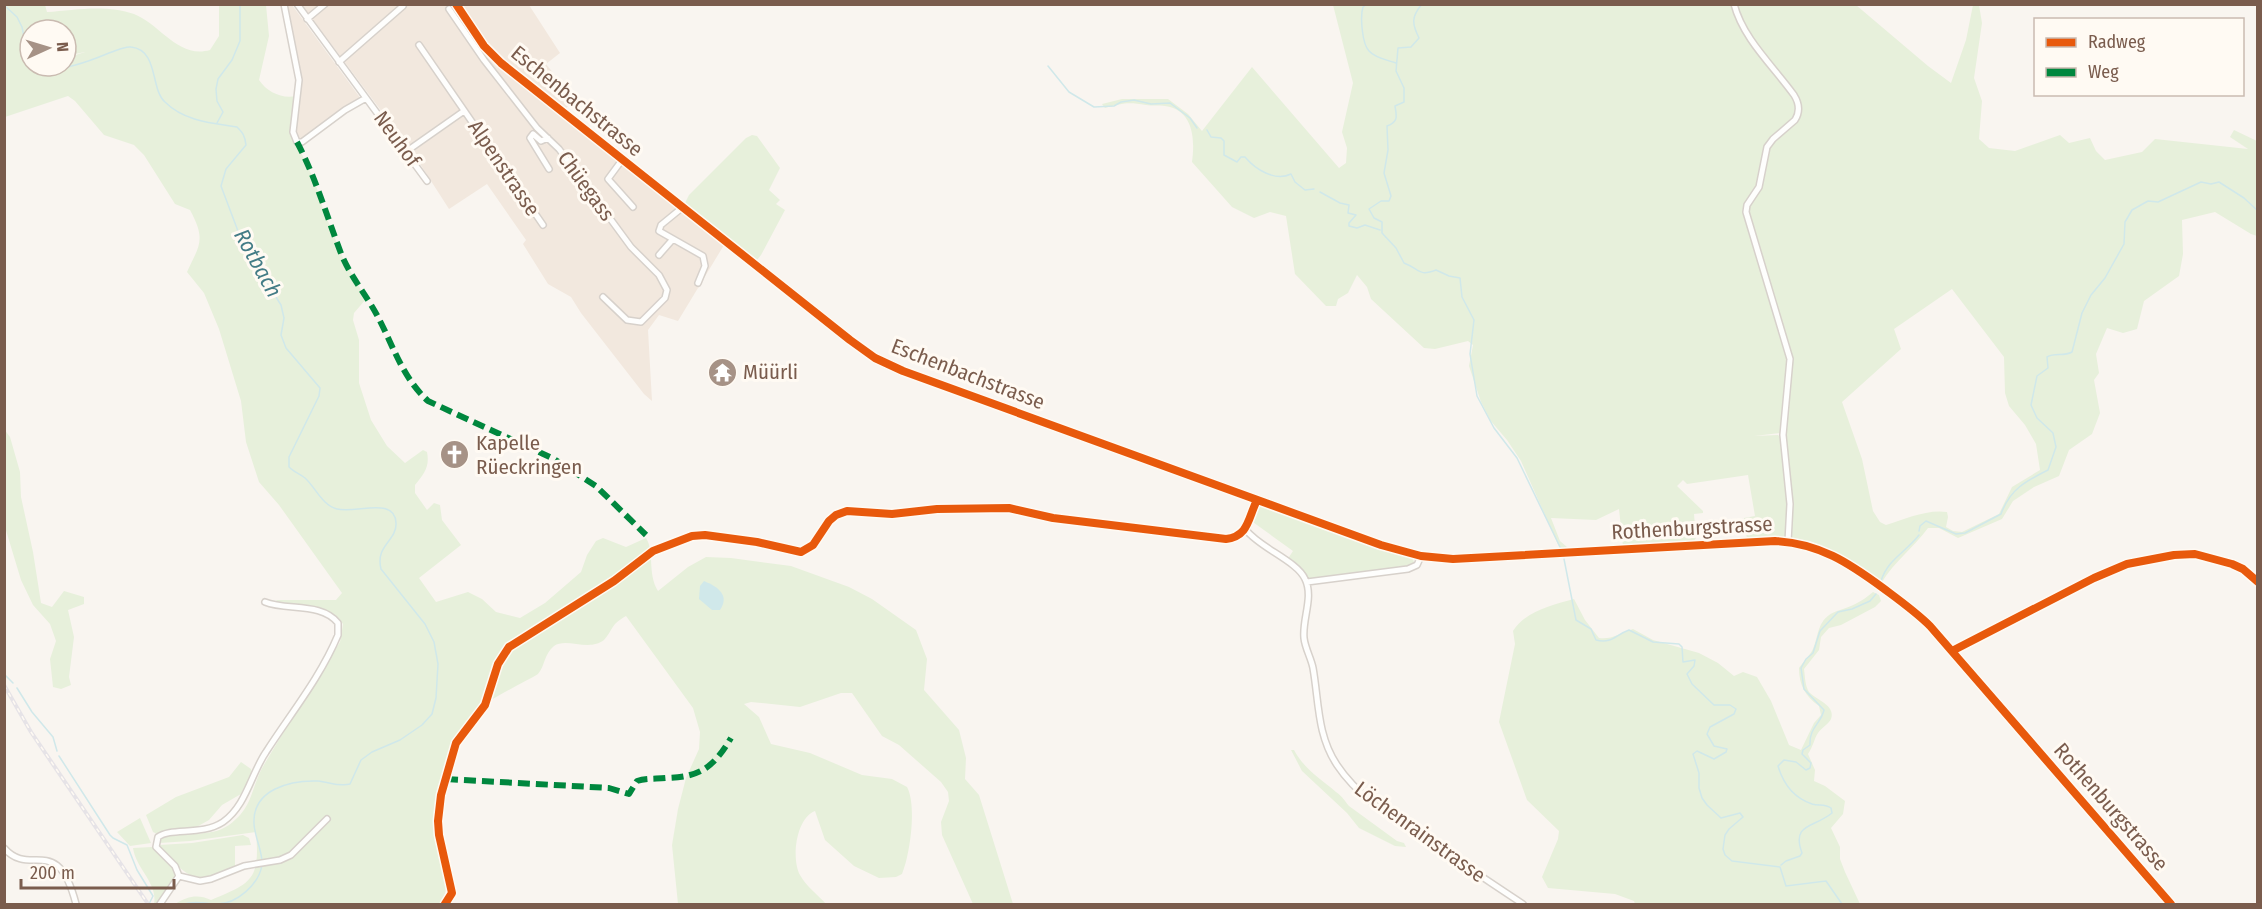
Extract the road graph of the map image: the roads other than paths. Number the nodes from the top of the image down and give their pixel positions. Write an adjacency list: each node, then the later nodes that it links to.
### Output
1 (284, 4): 12 (street)
2 (297, 4): 7 (street, Neuhof)
3 (325, 4): 7 (street)
4 (1734, 4): 27 (street)
5 (403, 6): 9 (street)
6 (456, 6): 10 (street, Eschenbachstrasse); 11 (street, Chüegass)
7 (307, 19): 9 (street, Neuhof)
8 (419, 45): 13 (street, Alpenstrasse)
9 (339, 62): 12 (street, Neuhof)
10 (508, 70): 11 (street); 16 (street, Eschenbachstrasse)
11 (501, 79): 14 (street, Chüegass)
12 (366, 98): 15 (street, Neuhof)
13 (464, 111): 15 (street, Alpenstrasse); 21 (street, Alpenstrasse)
14 (548, 138): 17 (street); 25 (street, Chüegass)
15 (407, 151): 18 (street, Neuhof)
16 (622, 160): 19 (street, Eschenbachstrasse); 20 (street, Eschenbachstrasse)
17 (549, 169)
18 (427, 181)
19 (633, 207)
20 (683, 207): 22 (street); 26 (street, Eschenbachstrasse)
21 (543, 225)
22 (673, 239): 23 (street); 24 (street)
23 (659, 255)
24 (698, 283)
25 (603, 297)
26 (1257, 500): 28 (street, Eschenbachstrasse); 30 (street)
27 (1788, 542): 29 (street, Rothenburgstrasse); 33 (street, Rothenburgstrasse)
28 (1421, 556): 29 (street, Eschenbachstrasse); 30 (street)
29 (1432, 558)
30 (1307, 582): 41 (street, Löchenrainstrasse)
31 (2258, 582): 33 (street)
32 (265, 602): 36 (street)
33 (1952, 651): 42 (street, Rothenburgstrasse)
34 (327, 819): 36 (street)
35 (4, 848): 38 (street)
36 (179, 876): 39 (street)
37 (452, 893): 40 (street)
38 (76, 904)
39 (160, 904)
40 (445, 904)
41 (1522, 904)
42 (2171, 904)

